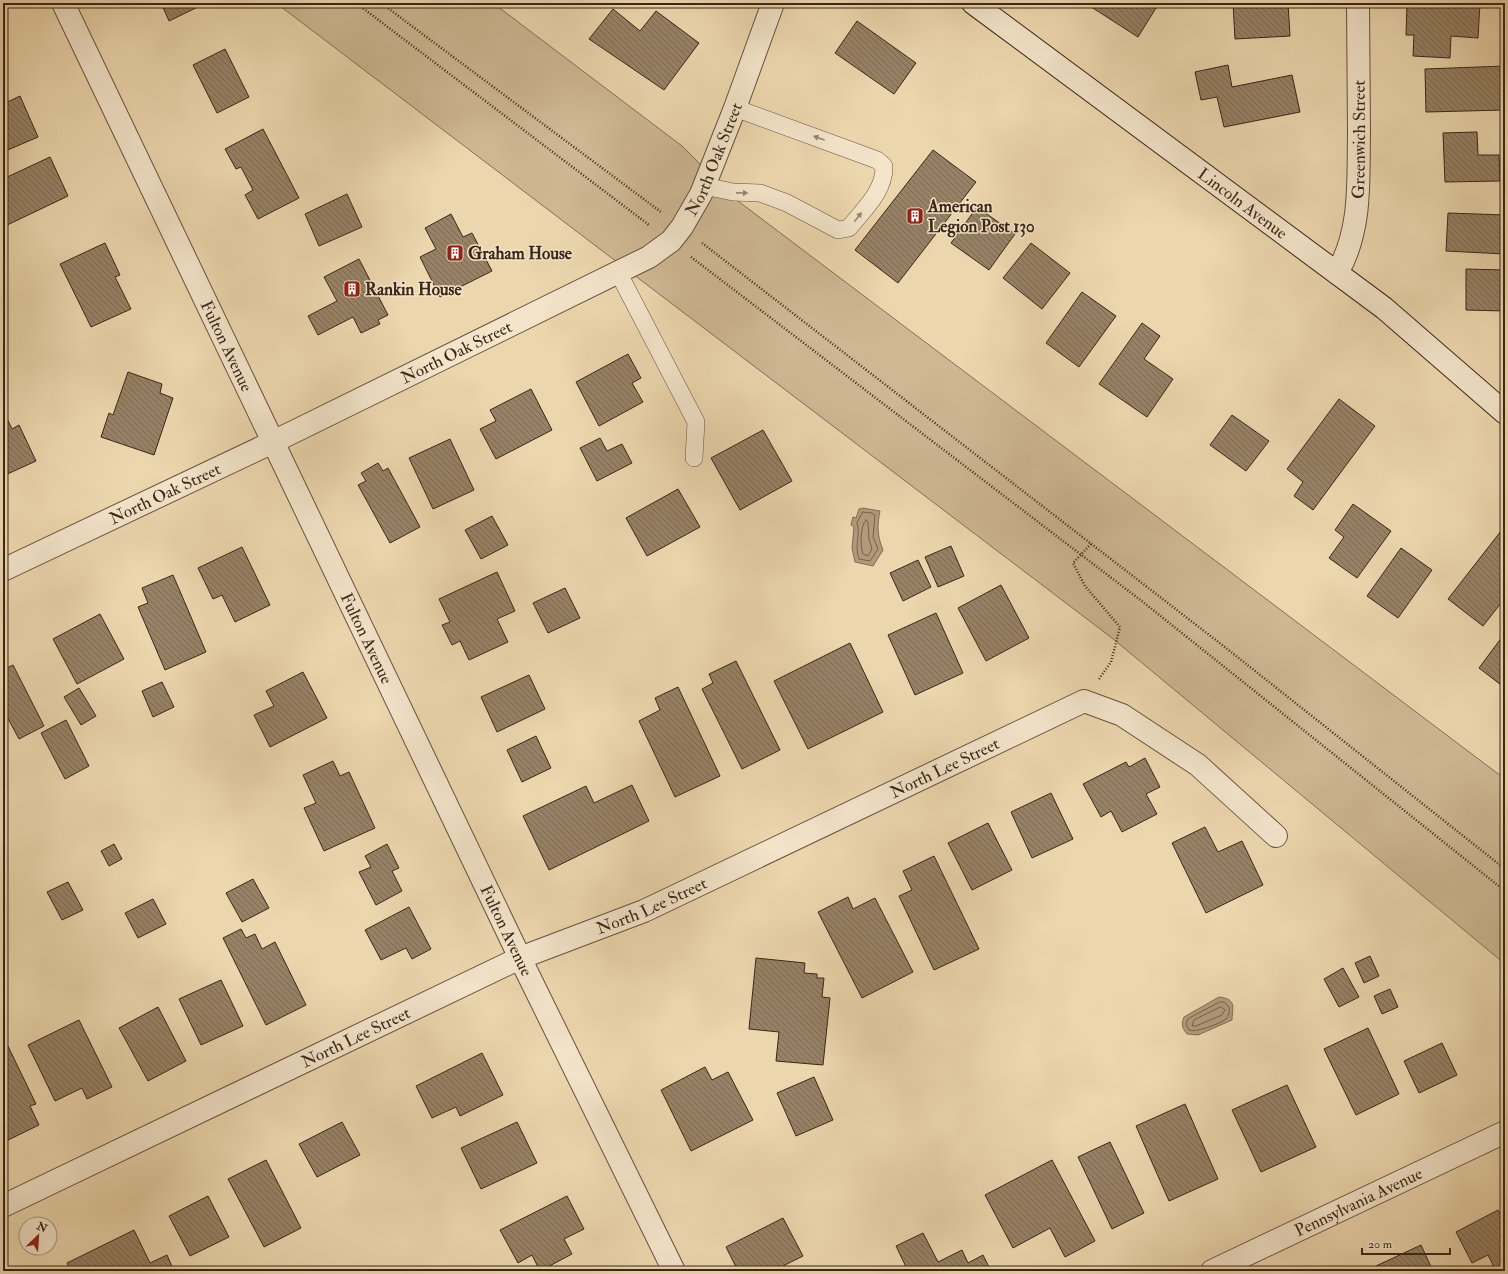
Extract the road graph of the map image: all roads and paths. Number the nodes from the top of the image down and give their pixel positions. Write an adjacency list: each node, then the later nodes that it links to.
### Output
1 (63, 3): 13 (street, Fulton Avenue)
2 (356, 3): 9 (path)
3 (381, 3): 9 (path)
4 (773, 3): 7 (street, North Oak Street)
5 (973, 3): 11 (street, Lincoln Avenue)
6 (1358, 3): 11 (street, Greenwich Street)
7 (736, 108): 8 (street, North Oak Street); 8 (lane, one-way to 7)
8 (704, 186): 9 (street, North Oak Street)
9 (676, 234): 10 (street, North Oak Street); 15 (path); 16 (path)
10 (618, 272): 13 (street, North Oak Street); 14 (lane)
11 (1337, 273): 12 (street, Lincoln Avenue)
12 (1505, 413)
13 (274, 442): 17 (street, North Oak Street); 22 (street, Fulton Avenue)
14 (694, 458)
15 (1091, 544): 16 (path); 20 (path)
16 (1081, 554): 18 (path); 21 (path)
17 (3, 570)
18 (1084, 701): 19 (street); 22 (street, North Lee Street)
19 (1276, 836)
20 (1505, 869)
21 (1505, 890)
22 (520, 958): 24 (street, North Lee Street); 25 (street, Fulton Avenue)
23 (1505, 1132): 26 (street, Pennsylvania Avenue)
24 (3, 1206)
25 (674, 1271)
26 (1212, 1271)

